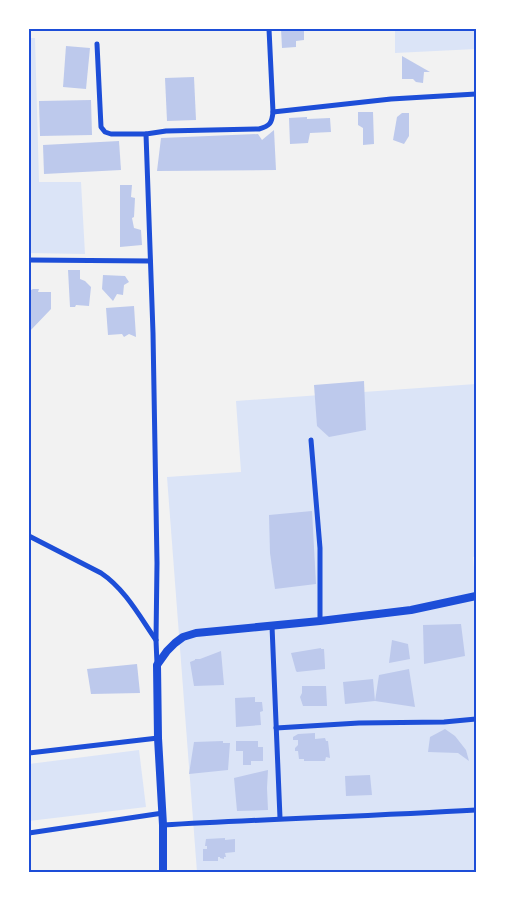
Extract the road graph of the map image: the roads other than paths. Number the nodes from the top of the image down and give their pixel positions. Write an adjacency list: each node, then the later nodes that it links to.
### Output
1 (269, 29): 4 (street)
2 (96, 44): 5 (street)
3 (476, 94): 4 (street)
4 (273, 112): 5 (street)
5 (146, 134): 7 (street)
6 (29, 260): 7 (street)
7 (150, 261): 13 (street)
8 (312, 440): 11 (street)
9 (29, 536): 13 (street)
10 (476, 596): 11 (street)
11 (320, 621): 12 (street)
12 (272, 626): 14 (street); 16 (street)
13 (156, 640): 14 (street)
14 (157, 665): 17 (street)
15 (476, 719): 16 (street)
16 (276, 728): 21 (street)
17 (158, 738): 18 (street); 20 (street)
18 (29, 753)
19 (476, 810): 21 (street)
20 (163, 813): 22 (street); 23 (street)
21 (280, 818): 22 (street)
22 (163, 825): 24 (street)
23 (29, 833)
24 (163, 872)

